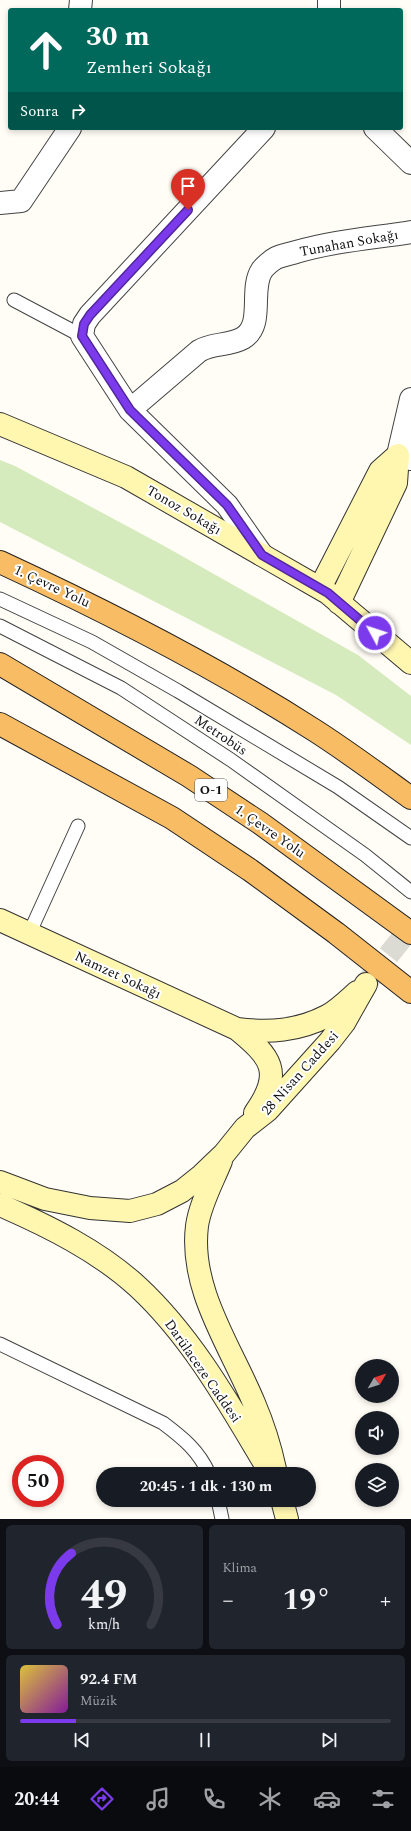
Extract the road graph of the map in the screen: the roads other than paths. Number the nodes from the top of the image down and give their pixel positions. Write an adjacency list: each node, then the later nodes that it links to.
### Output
1 (69, 130): 5 (street)
2 (262, 130): 8 (street)
3 (377, 130): 4 (street)
4 (411, 163)
5 (0, 202)
6 (411, 232): 10 (street, Tunahan Sokağı)
7 (14, 300): 8 (lane)
8 (82, 336): 10 (street)
9 (411, 399): 12 (street)
10 (130, 410): 13 (street)
11 (0, 424): 13 (main road, Tonoz Sokağı)
12 (405, 457): 15 (main road); 17 (main road)
13 (262, 555): 15 (main road, Tonoz Sokağı)
14 (0, 562): 22 (highway, 1. Çevre Yolu)
15 (320, 588): 17 (main road, Tonoz Sokağı)
16 (0, 599): 24 (lane, Metrobüs)
17 (339, 603): 19 (main road, Tonoz Sokağı)
18 (0, 626): 25 (lane, Metrobüs)
19 (411, 663)
20 (0, 664): 27 (highway, 1. Çevre Yolu / O-1)
21 (0, 724): 30 (highway)
22 (411, 798)
23 (78, 826): 28 (lane)
24 (411, 838)
25 (411, 892)
26 (0, 920): 28 (main road, Namzet Sokağı)
27 (411, 932)
28 (30, 934): 31 (main road, Namzet Sokağı)
29 (366, 984): 31 (main road, Namzet Sokağı); 32 (main road, 28 Nisan Caddesi)
30 (411, 992)
31 (237, 1029): 32 (main road, Namzet Sokağı)
32 (245, 1128): 33 (main road, 28 Nisan Caddesi)
33 (224, 1154): 34 (main road); 39 (main road)
34 (0, 1182)
35 (0, 1205): 38 (main road, Darülaceze Caddesi)
36 (0, 1344): 37 (lane)
37 (206, 1467)
38 (267, 1467)
39 (275, 1467)
40 (219, 1507): 42 (lane)
41 (284, 1507): 43 (main road)
42 (222, 1519)
43 (287, 1519)

